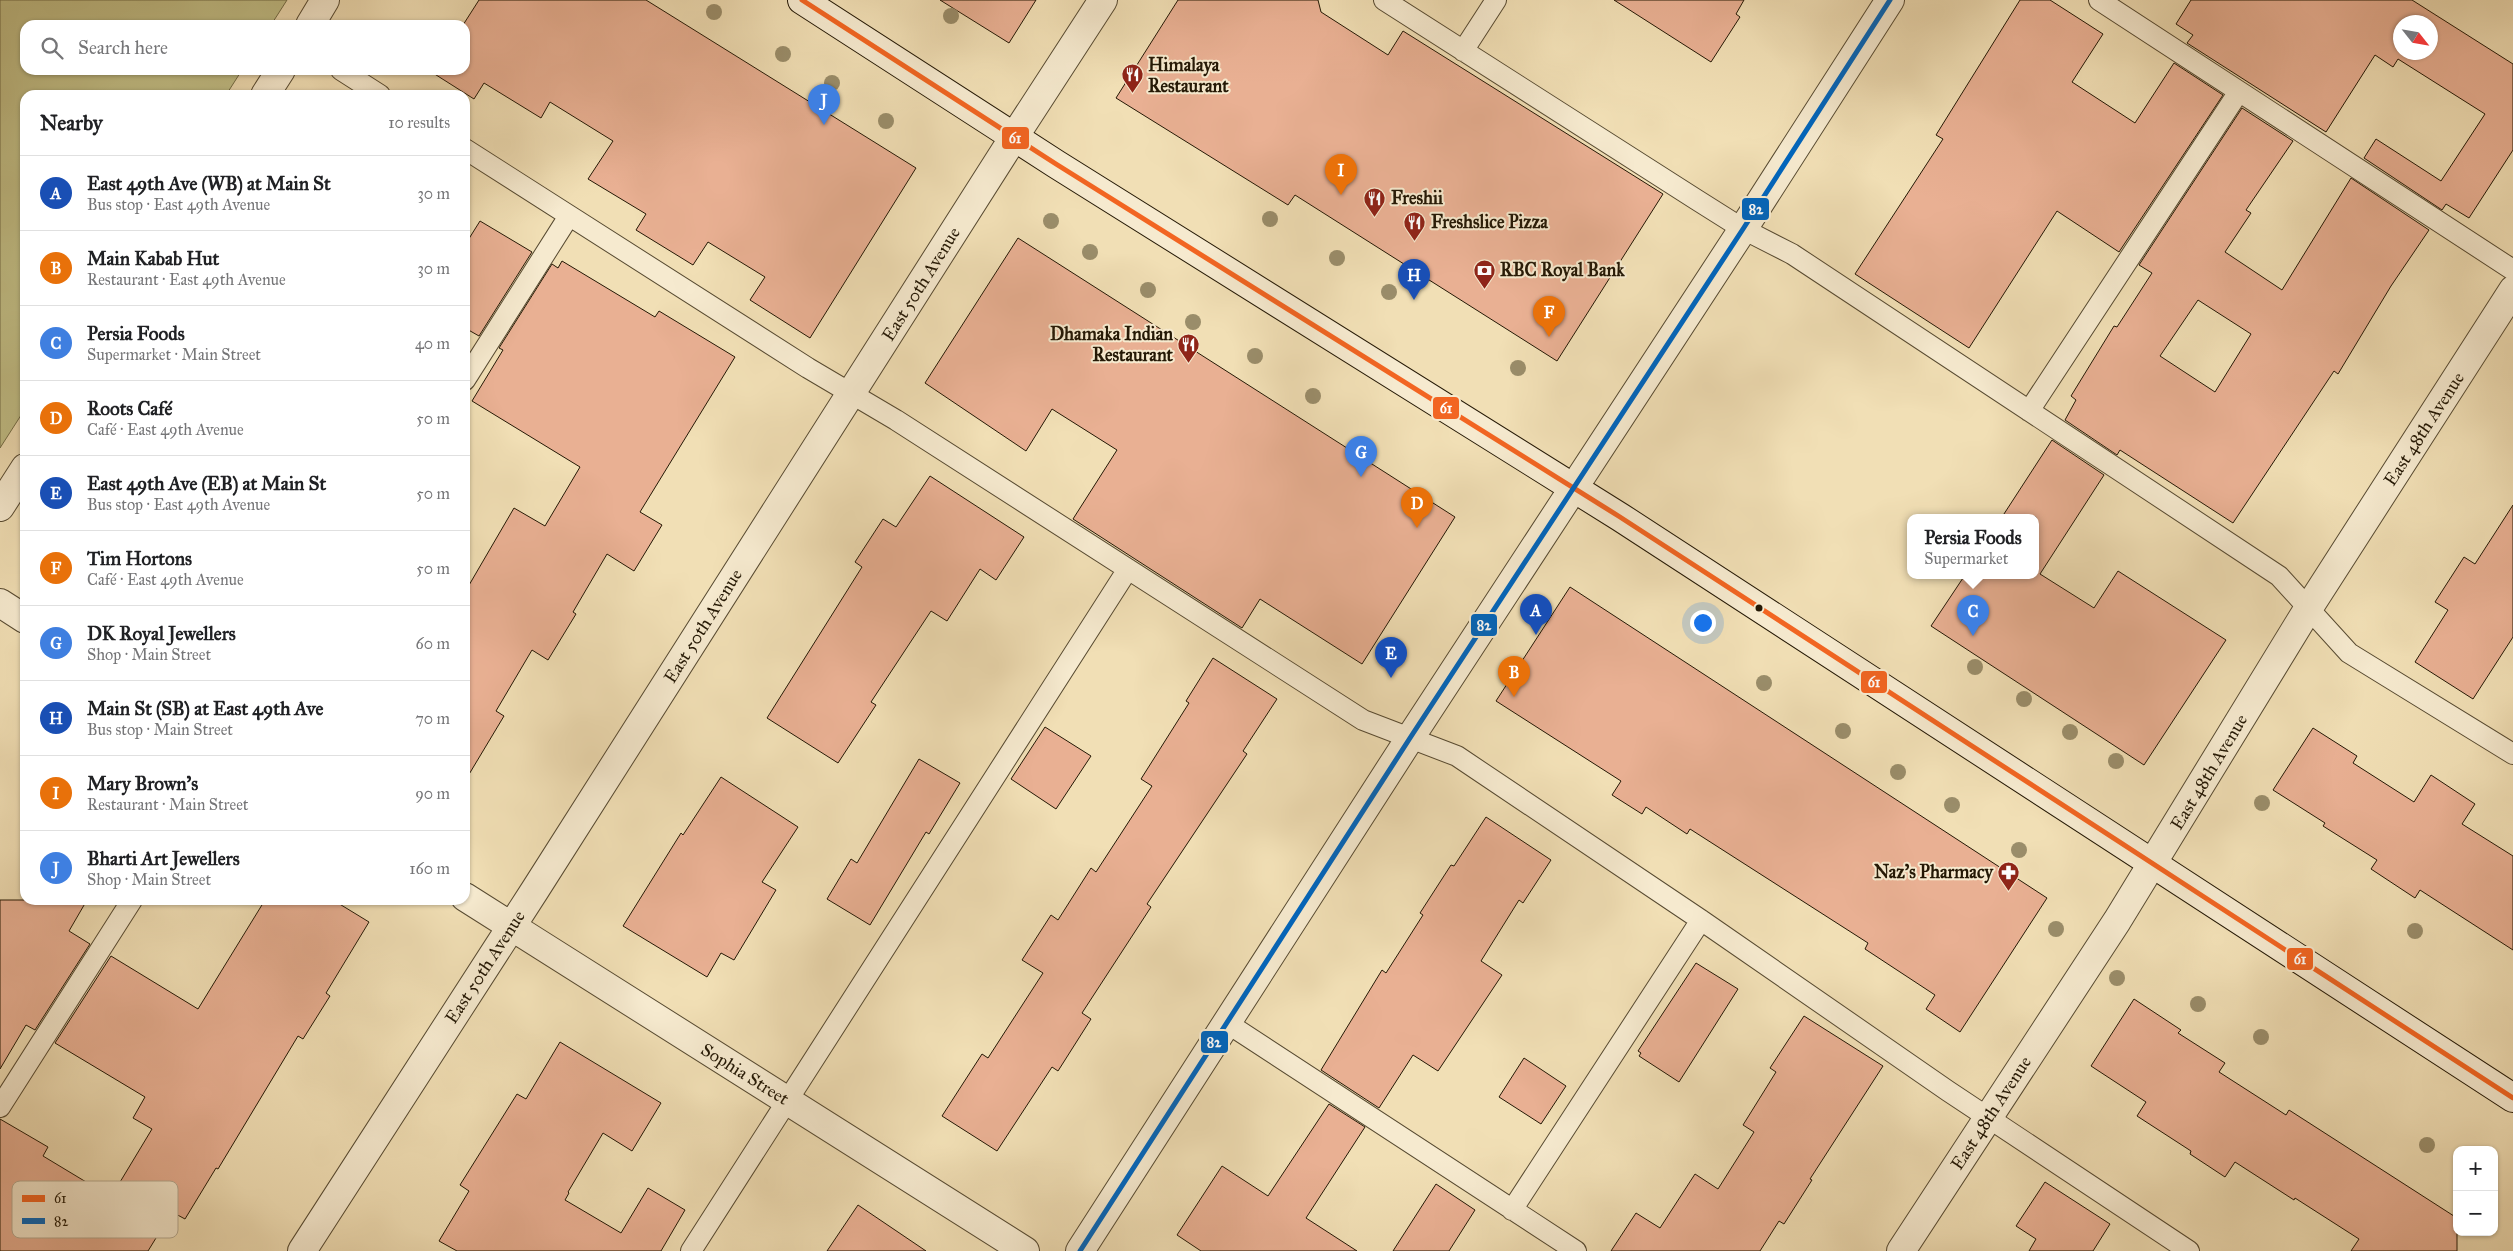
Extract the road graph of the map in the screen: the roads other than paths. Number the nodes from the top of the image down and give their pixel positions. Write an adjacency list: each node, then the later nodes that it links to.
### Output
1 (326, 0): 8 (street)
2 (802, 0): 15 (street)
3 (1103, 0): 15 (street, East 50th Avenue)
4 (1384, 0): 9 (lane)
5 (1496, 0): 9 (lane)
6 (1890, 0): 18 (street)
7 (2099, 0): 14 (lane)
8 (313, 20)
9 (1463, 51): 18 (lane)
10 (278, 75): 12 (street)
11 (349, 75): 13 (lane)
12 (268, 90)
13 (372, 90)
14 (2238, 93): 19 (lane); 23 (lane)
15 (1014, 137): 22 (street, East 50th Avenue); 25 (street)
16 (470, 152): 17 (lane)
17 (569, 216): 21 (lane); 22 (lane)
18 (1743, 228): 23 (lane); 25 (street)
19 (2513, 270)
20 (2513, 290): 29 (street, East 48th Avenue)
21 (470, 372)
22 (851, 394): 27 (lane); 37 (street, East 50th Avenue)
23 (2029, 411): 29 (lane)
24 (20, 476): 26 (street)
25 (1574, 488): 31 (street); 33 (street)
26 (0, 507)
27 (1128, 569): 31 (lane); 40 (lane)
28 (0, 603): 30 (street)
29 (2308, 609): 32 (lane); 33 (street, East 48th Avenue)
30 (20, 616)
31 (1410, 738): 36 (lane); 38 (street)
32 (2513, 754)
33 (2153, 864): 39 (street); 42 (street, East 48th Avenue)
34 (470, 900): 37 (street, Sophia Street)
35 (129, 905): 41 (lane)
36 (1701, 920): 42 (lane); 43 (lane)
37 (511, 926): 40 (street, Sophia Street); 44 (street, East 50th Avenue)
38 (1227, 1022): 43 (lane); 47 (street)
39 (2513, 1098)
40 (788, 1101): 45 (lane); 46 (street, Sophia Street)
41 (0, 1107)
42 (1988, 1117): 49 (street, East 48th Avenue); 50 (lane)
43 (1512, 1210): 48 (lane)
44 (302, 1251)
45 (691, 1251)
46 (1025, 1251)
47 (1080, 1251)
48 (1576, 1251)
49 (1901, 1251)
50 (2189, 1251)

